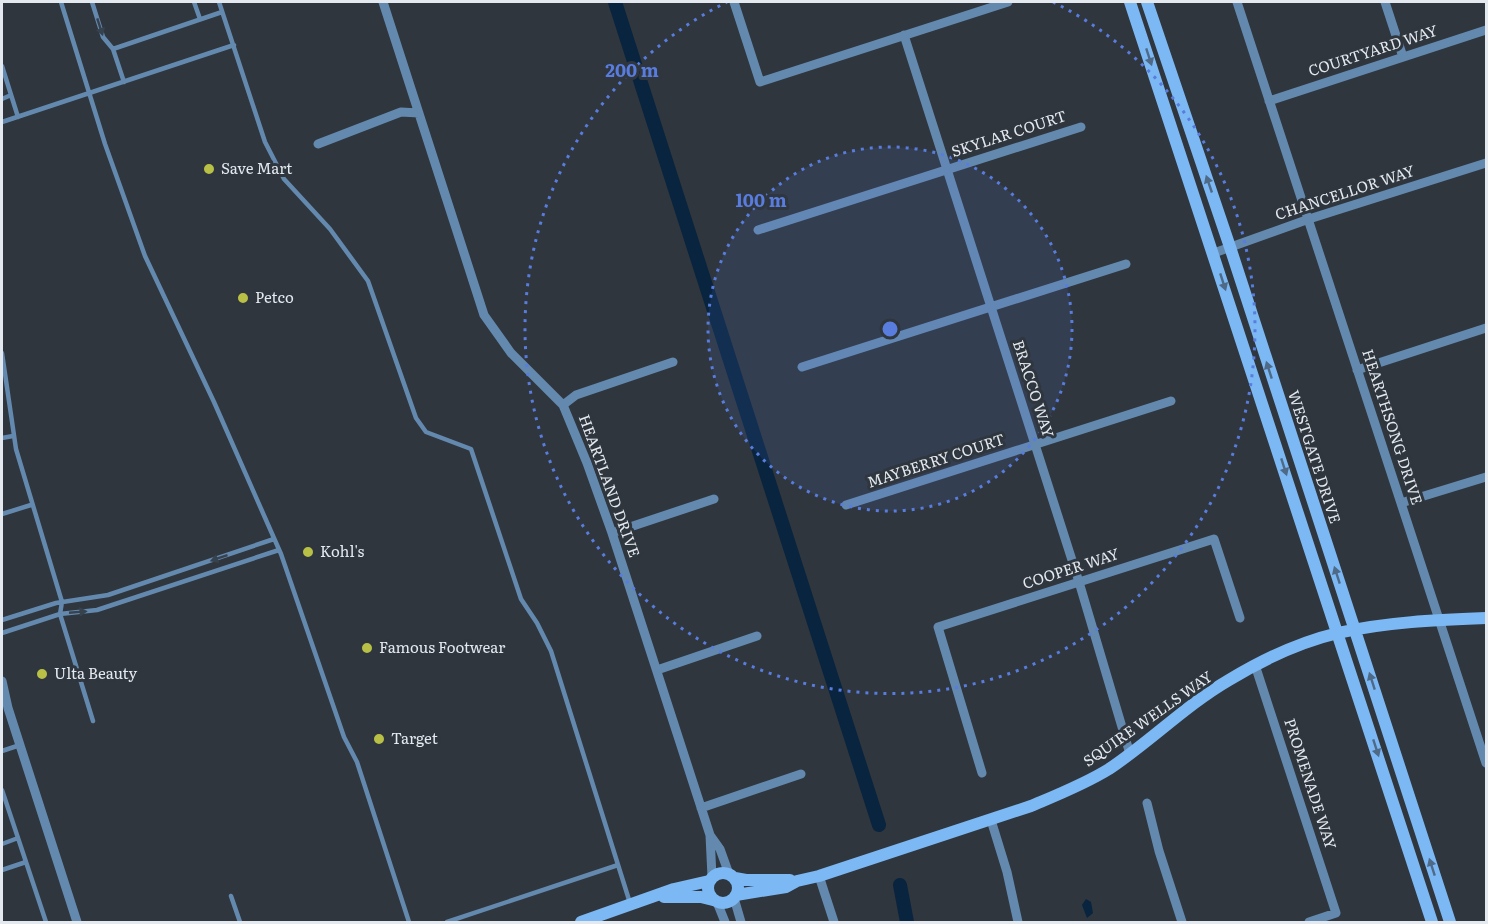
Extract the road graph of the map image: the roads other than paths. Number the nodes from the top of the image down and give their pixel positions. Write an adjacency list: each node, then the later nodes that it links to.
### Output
1 (60, 2): 21 (lane)
2 (92, 2): 17 (lane, one-way to 17)
3 (194, 2): 13 (lane)
4 (219, 2): 12 (lane)
5 (383, 2): 25 (street, HEARTLAND DRIVE)
6 (734, 2): 15 (street)
7 (1008, 2): 15 (street)
8 (1130, 2): 35 (street, one-way to 35)
9 (1148, 2): 34 (street, WESTGATE DRIVE, one-way to 9)
10 (1237, 2): 24 (street, HEARTHSONG DRIVE)
11 (1385, 2): 18 (street)
12 (222, 12): 13 (lane); 16 (lane)
13 (200, 20): 17 (lane)
14 (1486, 30): 18 (street, COURTYARD WAY)
15 (904, 35): 31 (street, BRACCO WAY)
16 (234, 45): 20 (lane); 86 (lane)
17 (113, 49): 20 (lane)
18 (1403, 57): 24 (street, COURTYARD WAY)
19 (2, 66): 22 (lane)
20 (124, 82): 21 (lane)
21 (90, 94): 26 (lane); 55 (lane)
22 (11, 95): 23 (lane); 26 (lane)
23 (2, 99)
24 (1269, 101): 32 (street, HEARTHSONG DRIVE)
25 (419, 113): 29 (street); 44 (street, HEARTLAND DRIVE)
26 (18, 117): 27 (lane)
27 (2, 122)
28 (1081, 127): 31 (street, SKYLAR COURT)
29 (318, 144)
30 (1486, 163): 32 (street, CHANCELLOR WAY)
31 (947, 170): 33 (street, SKYLAR COURT); 37 (street, BRACCO WAY)
32 (1309, 219): 34 (street, CHANCELLOR WAY); 42 (street, HEARTHSONG DRIVE)
33 (758, 230)
34 (1230, 247): 35 (street, CHANCELLOR WAY); 64 (street, WESTGATE DRIVE, one-way to 34)
35 (1214, 253): 66 (street, one-way to 66)
36 (1126, 264): 37 (street)
37 (991, 307): 41 (street); 47 (street, BRACCO WAY)
38 (1486, 328): 42 (street)
39 (2, 353): 45 (lane)
40 (673, 362): 44 (street)
41 (802, 367)
42 (1357, 370): 50 (street, HEARTHSONG DRIVE)
43 (1171, 401): 47 (street, MAYBERRY COURT)
44 (563, 405): 54 (street, HEARTLAND DRIVE)
45 (13, 436): 46 (lane); 51 (lane)
46 (2, 438)
47 (1035, 445): 52 (street, MAYBERRY COURT); 57 (street, BRACCO WAY)
48 (1486, 477): 50 (street)
49 (714, 499): 54 (street)
50 (1401, 503): 63 (street, HEARTHSONG DRIVE)
51 (31, 505): 53 (lane); 58 (lane)
52 (846, 505)
53 (2, 514)
54 (612, 533): 69 (street, HEARTLAND DRIVE)
55 (274, 539): 56 (lane); 58 (lane, one-way to 58)
56 (279, 550): 59 (lane, one-way to 56); 100 (lane)
57 (1078, 582): 60 (street, COOPER WAY); 74 (street, BRACCO WAY); 76 (street, COOPER WAY)
58 (62, 602): 59 (lane); 62 (lane)
59 (60, 614): 65 (lane); 71 (lane)
60 (1240, 618)
61 (1486, 618): 63 (street, SQUIRE WELLS WAY)
62 (2, 620)
63 (1440, 620): 64 (street, SQUIRE WELLS WAY); 75 (street, HEARTHSONG DRIVE)
64 (1355, 630): 66 (street, SQUIRE WELLS WAY); 110 (street, WESTGATE DRIVE, one-way to 64)
65 (2, 633)
66 (1338, 633): 68 (street, SQUIRE WELLS WAY); 109 (street, one-way to 109)
67 (757, 636): 69 (street)
68 (1255, 665): 74 (street, SQUIRE WELLS WAY); 108 (street, PROMENADE WAY)
69 (657, 670): 80 (street, HEARTLAND DRIVE)
70 (2, 681): 72 (street)
71 (93, 721)
72 (20, 746): 73 (lane); 98 (street)
73 (2, 752)
74 (1130, 754): 81 (street, SQUIRE WELLS WAY)
75 (1486, 763)
76 (982, 773)
77 (801, 774): 80 (street)
78 (2, 792): 83 (lane)
79 (1148, 803): 107 (street)
80 (701, 808): 82 (street, HEARTLAND DRIVE)
81 (991, 820): 89 (street, SQUIRE WELLS WAY); 106 (street)
82 (710, 835): 88 (street, HEARTLAND DRIVE); 90 (street, HEARTLAND DRIVE)
83 (18, 838): 84 (lane); 85 (lane)
84 (2, 844)
85 (26, 862): 87 (lane); 97 (lane)
86 (618, 865): 96 (lane); 101 (lane)
87 (2, 870)
88 (732, 876): 90 (street); 91 (street, SQUIRE WELLS WAY); 93 (street)
89 (819, 876): 91 (street, SQUIRE WELLS WAY); 105 (street)
90 (710, 879): 94 (street); 95 (street)
91 (797, 881): 93 (street, SQUIRE WELLS WAY)
92 (231, 896): 99 (lane)
93 (735, 896): 95 (street); 104 (street)
94 (657, 897): 95 (street); 96 (street)
95 (715, 901): 103 (street)
96 (631, 905): 102 (street)
97 (46, 922)
98 (77, 922)
99 (240, 922)
100 (409, 922)
101 (447, 922)
102 (581, 922)
103 (725, 922)
104 (741, 922)
105 (834, 922)
106 (1018, 922)
107 (1182, 922)
108 (1309, 922)
109 (1432, 922)
110 (1450, 922)

